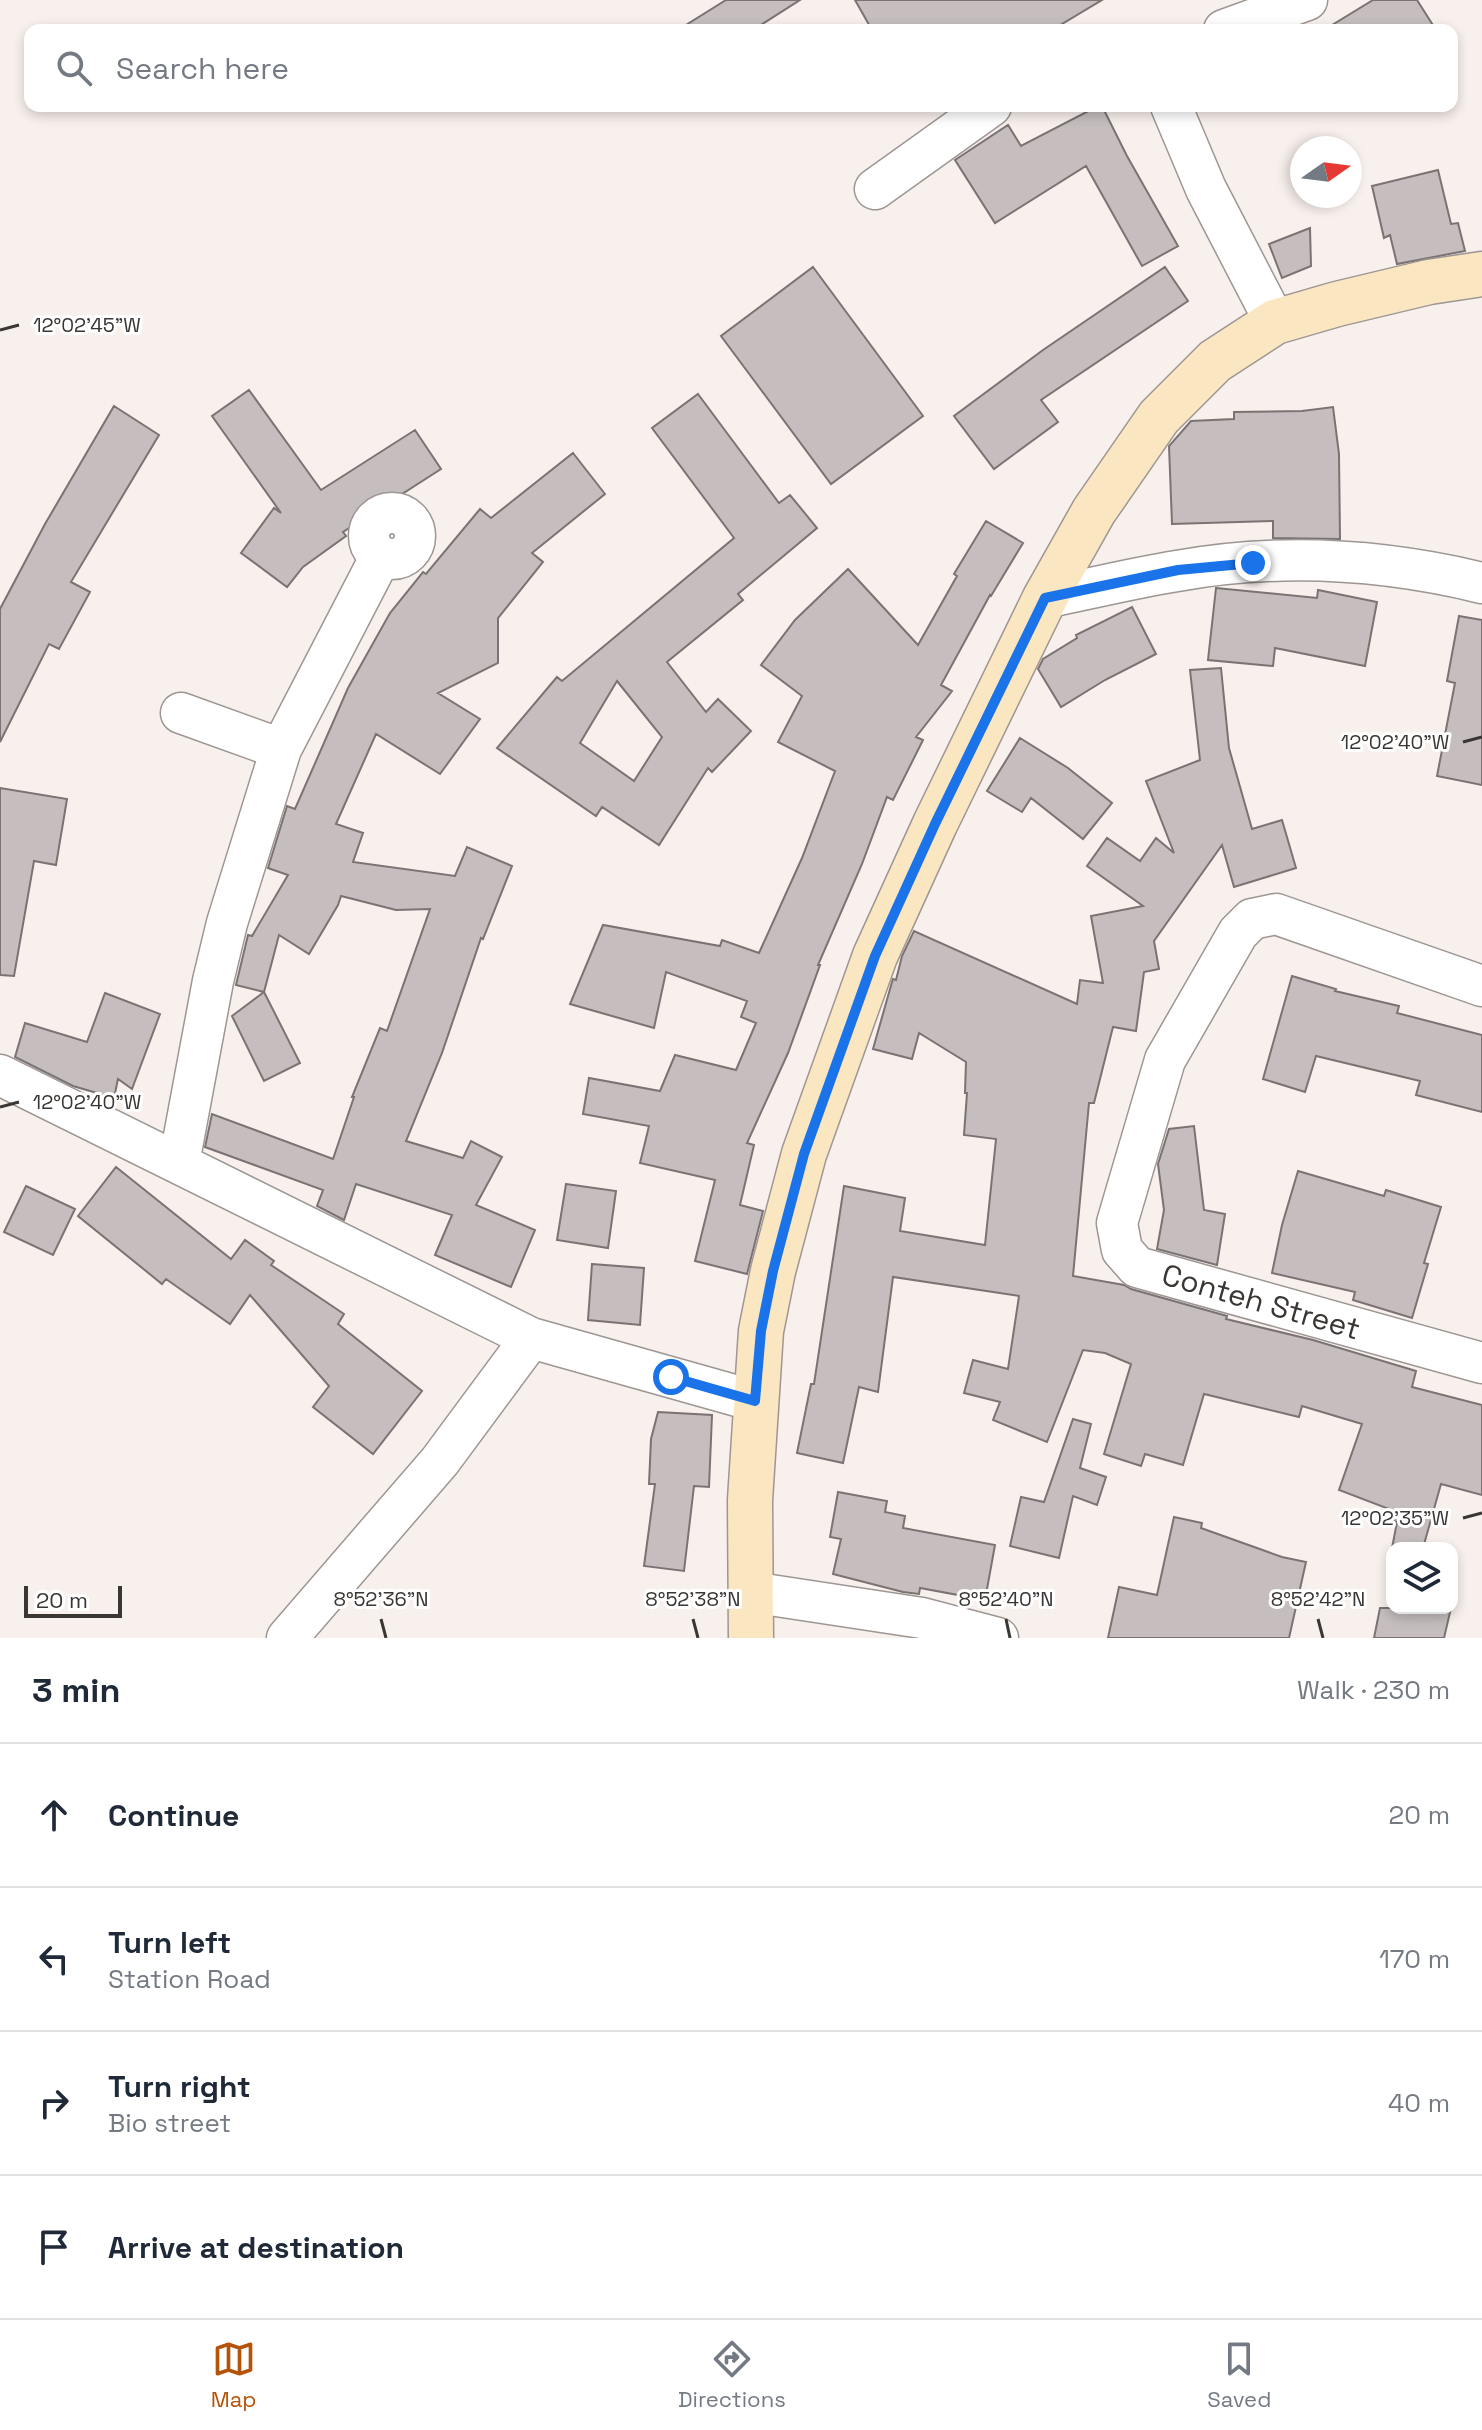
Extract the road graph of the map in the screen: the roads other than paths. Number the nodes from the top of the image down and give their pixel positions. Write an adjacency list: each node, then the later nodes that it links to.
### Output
1 (1307, 0): 2 (street)
2 (1241, 24)
3 (983, 112): 5 (street)
4 (1174, 112): 7 (street)
5 (875, 189)
6 (1482, 274): 7 (main road)
7 (1275, 322): 10 (main road)
8 (381, 556): 12 (street)
9 (1482, 583): 10 (street)
10 (1045, 598): 18 (main road)
11 (181, 713): 12 (street)
12 (281, 749): 15 (street)
13 (1482, 986): 17 (street, Conteh Street)
14 (0, 1075): 15 (street)
15 (179, 1163): 16 (street)
16 (531, 1338): 18 (street); 20 (street)
17 (1482, 1363)
18 (755, 1401): 19 (main road)
19 (750, 1592): 21 (main road); 22 (street)
20 (287, 1638)
21 (751, 1638)
22 (998, 1638)

